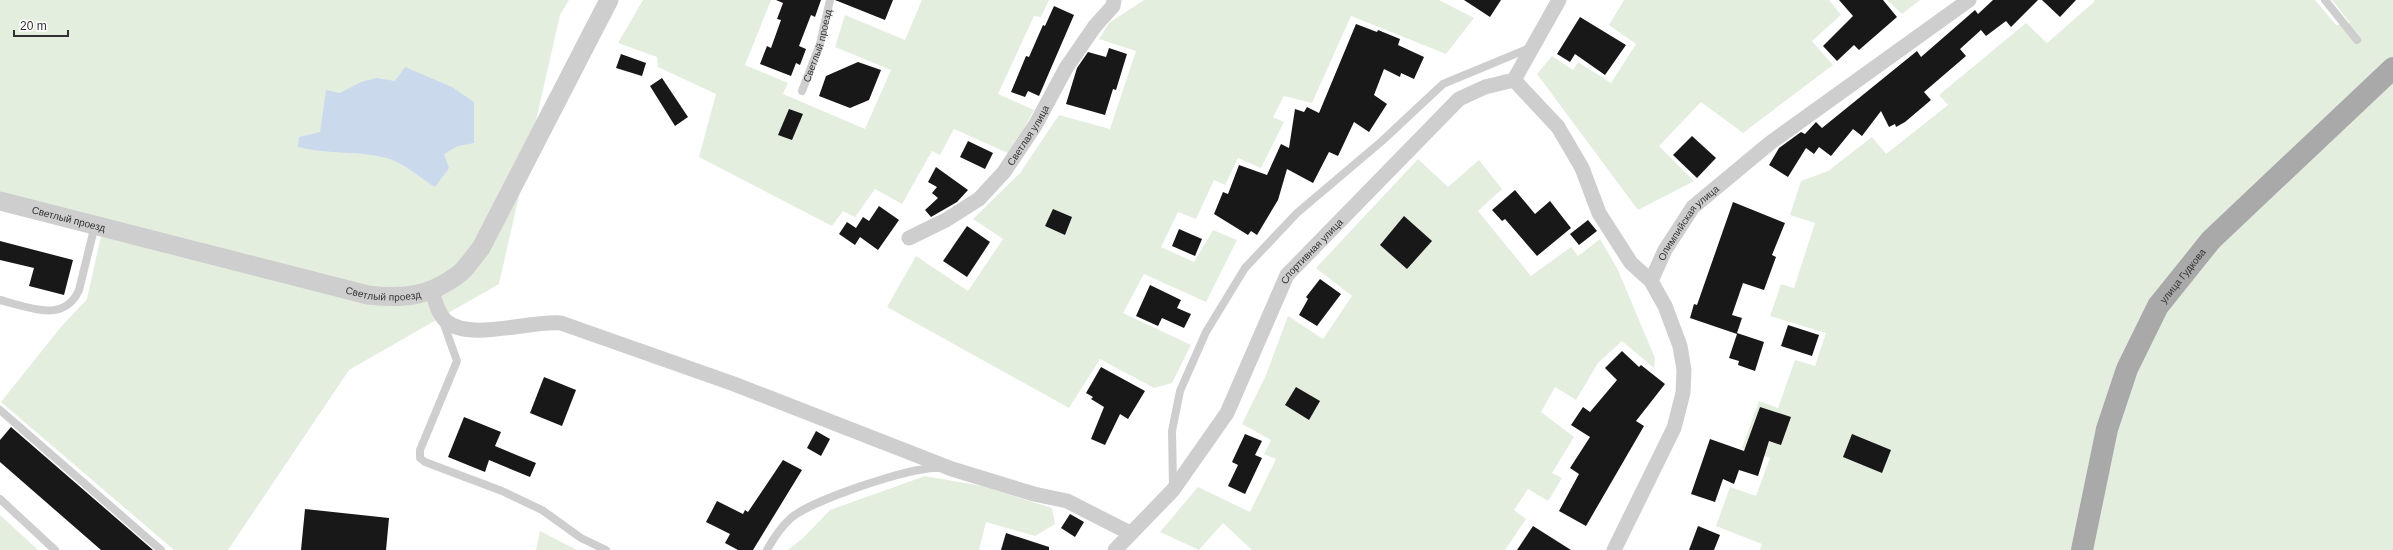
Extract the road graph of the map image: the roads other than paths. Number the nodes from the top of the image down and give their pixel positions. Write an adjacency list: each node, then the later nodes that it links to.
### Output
1 (609, 0): 16 (street, Светлый проезд)
2 (830, 0): 11 (lane, Светлый проезд)
3 (1114, 0): 14 (street, Светлая улица)
4 (1559, 0): 8 (street)
5 (1969, 0): 15 (street, Олимпийская улица)
6 (2326, 0): 7 (lane)
7 (2357, 40)
8 (1533, 47): 10 (street); 21 (lane)
9 (2393, 68): 30 (main road, улица Гудкова)
10 (1514, 80): 15 (street); 21 (street, Спортивная улица)
11 (802, 91)
12 (0, 201): 13 (street, Светлый проезд)
13 (95, 225): 16 (street, Светлый проезд); 17 (lane)
14 (909, 238)
15 (1651, 281): 29 (street)
16 (432, 291): 18 (street)
17 (0, 300)
18 (441, 315): 20 (street); 26 (lane)
19 (0, 410): 25 (lane)
20 (952, 469): 23 (street); 27 (lane)
21 (1173, 490): 23 (street, Спортивная улица)
22 (0, 499): 24 (lane)
23 (1130, 533): 28 (street, Спортивная улица)
24 (56, 550)
25 (161, 550)
26 (606, 550)
27 (767, 550)
28 (1115, 550)
29 (1614, 550)
30 (2082, 550)

